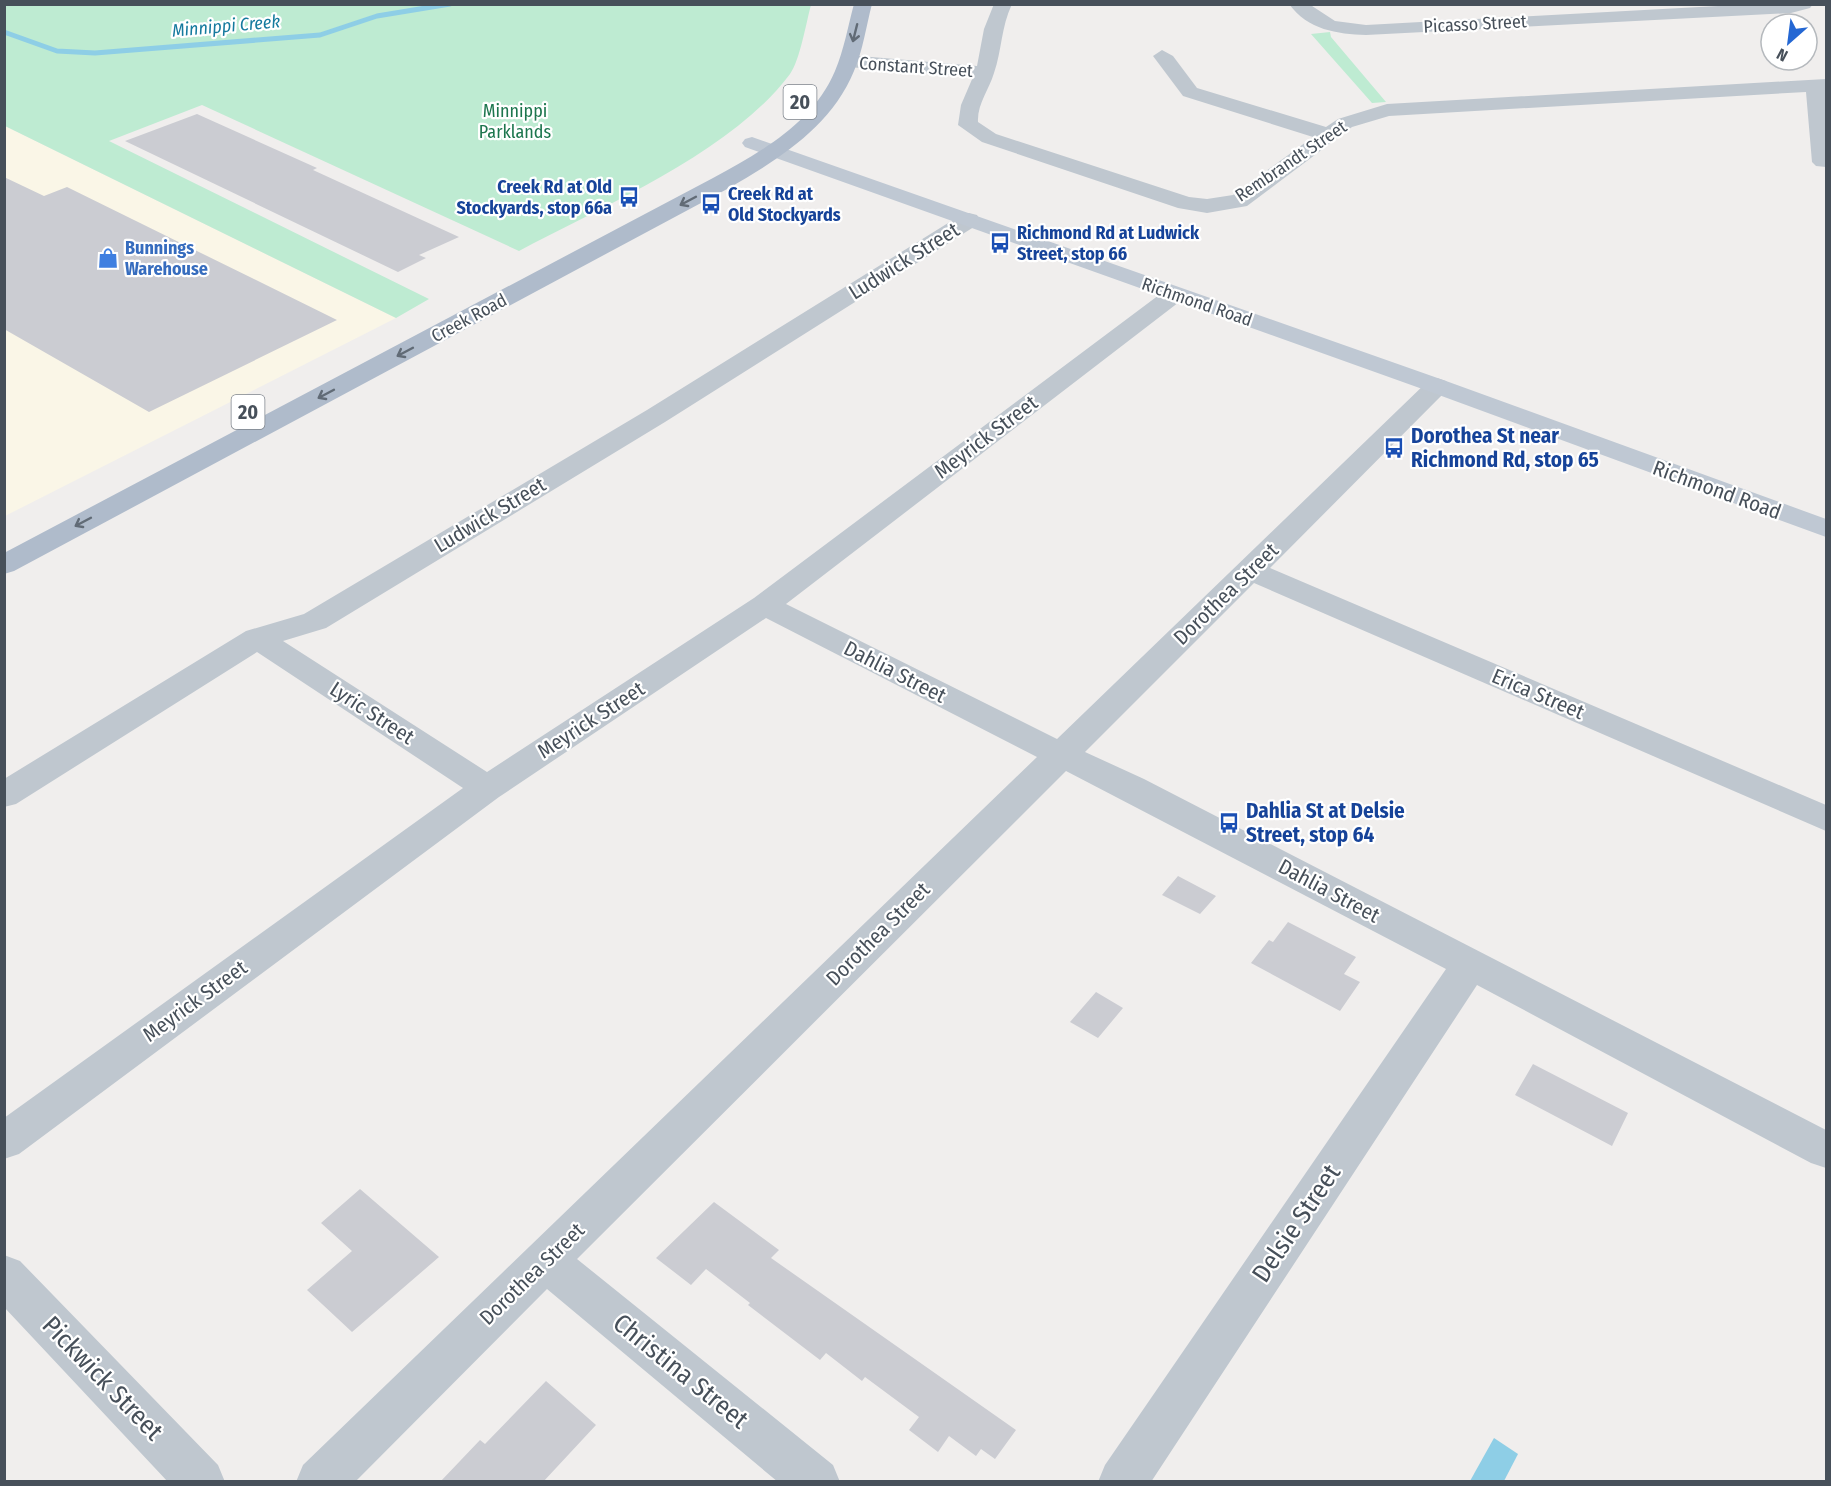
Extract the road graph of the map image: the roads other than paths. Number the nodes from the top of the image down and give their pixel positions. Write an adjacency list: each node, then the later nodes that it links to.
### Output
1 (862, 4): 6 (main road, Creek Road / 20, one-way to 6)
2 (1003, 4): 7 (street, Rembrandt Street)
3 (1298, 4): 4 (street, Picasso Street)
4 (1804, 4)
5 (1162, 56): 9 (street)
6 (848, 61): 7 (street, Constant Street); 10 (main road, Creek Road / 20)
7 (985, 72): 9 (street, Rembrandt Street)
8 (1821, 85): 9 (street, Rembrandt Street); 11 (street)
9 (1329, 135)
10 (766, 141): 12 (main road, Richmond Road); 18 (main road, Creek Road / 20); 19 (main road, Creek Road / 20, one-way to 19)
11 (1823, 162)
12 (969, 220): 13 (main road, Richmond Road); 22 (street, Ludwick Street)
13 (1175, 294): 14 (main road, Richmond Road); 21 (street, Meyrick Street)
14 (1437, 386): 15 (main road, Richmond Road); 20 (street, Dorothea Street)
15 (1608, 449): 16 (main road, Richmond Road); 17 (main road, Richmond Road)
16 (1827, 514)
17 (1827, 529)
18 (4, 539)
19 (4, 565)
20 (1250, 570): 23 (street, Dorothea Street); 26 (street, Erica Street)
21 (765, 605): 23 (street, Dahlia Street); 24 (street, Meyrick Street)
22 (257, 638): 24 (street, Lyric Street); 25 (street, Ludwick Street)
23 (1059, 755): 27 (street, Dahlia Street); 30 (street, Dorothea Street)
24 (487, 788): 28 (street, Meyrick Street)
25 (4, 795)
26 (1827, 819)
27 (1470, 965): 29 (street, Dahlia Street); 35 (street, Delsie Street)
28 (4, 1141)
29 (1827, 1150)
30 (546, 1261): 33 (street, Dorothea Street); 34 (street, Christina Street)
31 (4, 1275): 32 (street, Pickwick Street)
32 (201, 1482)
33 (320, 1482)
34 (816, 1482)
35 (1122, 1482)

